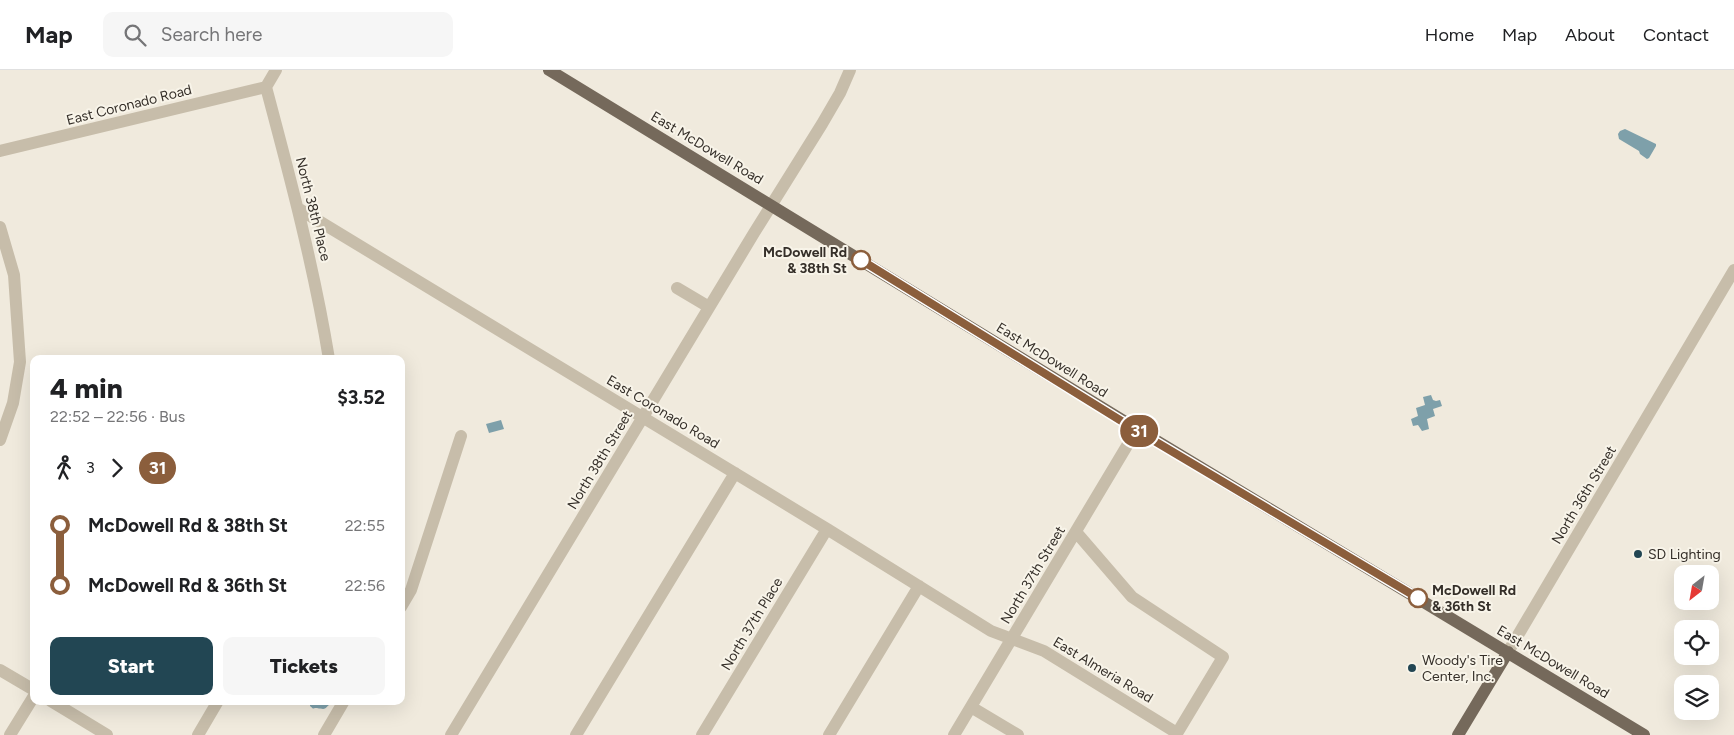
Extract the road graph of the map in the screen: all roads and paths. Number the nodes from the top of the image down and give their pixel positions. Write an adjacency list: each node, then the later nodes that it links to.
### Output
1 (276, 70): 4 (street)
2 (549, 70): 6 (main road, East McDowell Road)
3 (850, 70): 6 (street, North 38th Street)
4 (266, 87): 5 (street, East Coronado Road); 7 (street, North 38th Place)
5 (0, 151)
6 (772, 205): 11 (street, North 38th Street); 14 (main road, East McDowell Road)
7 (299, 209): 12 (street, North 38th Place); 13 (street, East Coronado Road)
8 (0, 227): 16 (street)
9 (1734, 270): 23 (street, North 36th Street)
10 (677, 288): 11 (street)
11 (709, 307): 13 (street, North 38th Street)
12 (328, 355)
13 (643, 418): 17 (street, East Coronado Road); 36 (street, North 38th Street)
14 (1136, 430): 19 (street, North 37th Street); 23 (main road, East McDowell Road)
15 (461, 436): 21 (street)
16 (0, 440)
17 (735, 473): 18 (street, East Coronado Road); 37 (street)
18 (827, 528): 20 (street, East Coronado Road); 38 (street, North 37th Place)
19 (1076, 532): 22 (street, North 37th Street); 31 (street)
20 (919, 586): 22 (street, East Coronado Road); 39 (street)
21 (405, 600)
22 (1012, 639): 30 (street, North 37th Street); 31 (street, East Almeria Road)
23 (1508, 652): 42 (main road, North 36th Street); 43 (main road, East McDowell Road)
24 (0, 670): 25 (street)
25 (30, 688)
26 (30, 702): 32 (street)
27 (58, 705): 33 (street)
28 (216, 705): 34 (street)
29 (342, 705): 35 (street)
30 (971, 707): 40 (street, North 37th Street); 41 (street)
31 (1176, 734)
32 (10, 735)
33 (107, 735)
34 (198, 735)
35 (324, 735)
36 (451, 735)
37 (576, 735)
38 (702, 735)
39 (829, 735)
40 (954, 735)
41 (1018, 735)
42 (1458, 735)
43 (1644, 735)

